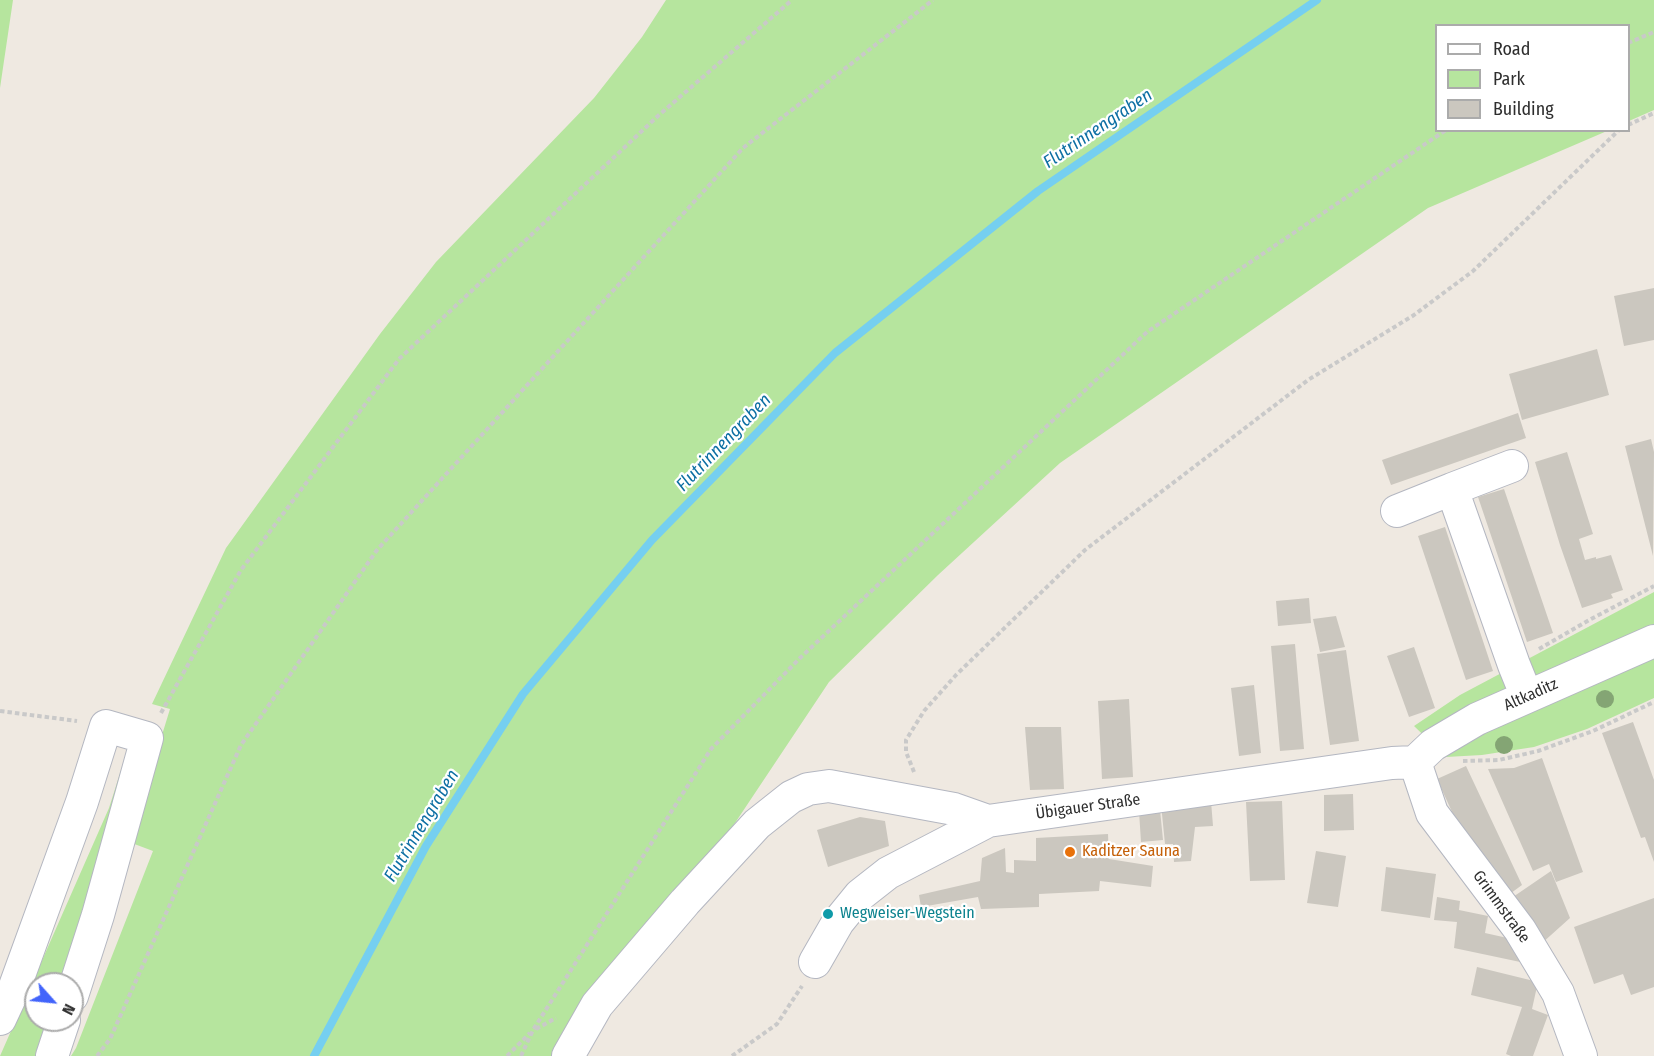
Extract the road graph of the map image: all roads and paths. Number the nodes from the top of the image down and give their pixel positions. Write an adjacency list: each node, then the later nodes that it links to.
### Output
1 (792, 0): 19 (path)
2 (933, 0): 30 (path)
3 (1654, 32): 4 (path)
4 (1630, 43)
5 (1654, 113): 6 (path)
6 (1630, 125)
7 (1443, 132): 27 (path)
8 (1617, 132): 21 (path)
9 (1512, 466): 10 (street)
10 (1452, 489): 11 (street); 14 (street)
11 (1397, 511)
12 (1654, 586): 14 (path)
13 (1654, 641): 15 (street, Altkaditz)
14 (1514, 665): 15 (street)
15 (1527, 697): 20 (street, Altkaditz)
16 (1654, 702): 20 (path)
17 (0, 711): 18 (path)
18 (106, 726): 19 (street); 26 (street)
19 (147, 738): 24 (street)
20 (1420, 758): 22 (street, Übigauer Straße); 35 (street, Grimmstraße)
21 (942, 807): 22 (street); 25 (street)
22 (987, 821): 23 (street, Übigauer Straße)
23 (814, 962): 34 (path)
24 (80, 972)
25 (597, 1005): 27 (path); 33 (street)
26 (0, 1019)
27 (533, 1030): 31 (path); 32 (path)
28 (60, 1032): 29 (street)
29 (52, 1056)
30 (97, 1056)
31 (507, 1056)
32 (521, 1056)
33 (568, 1056)
34 (732, 1056)
35 (1581, 1056)

